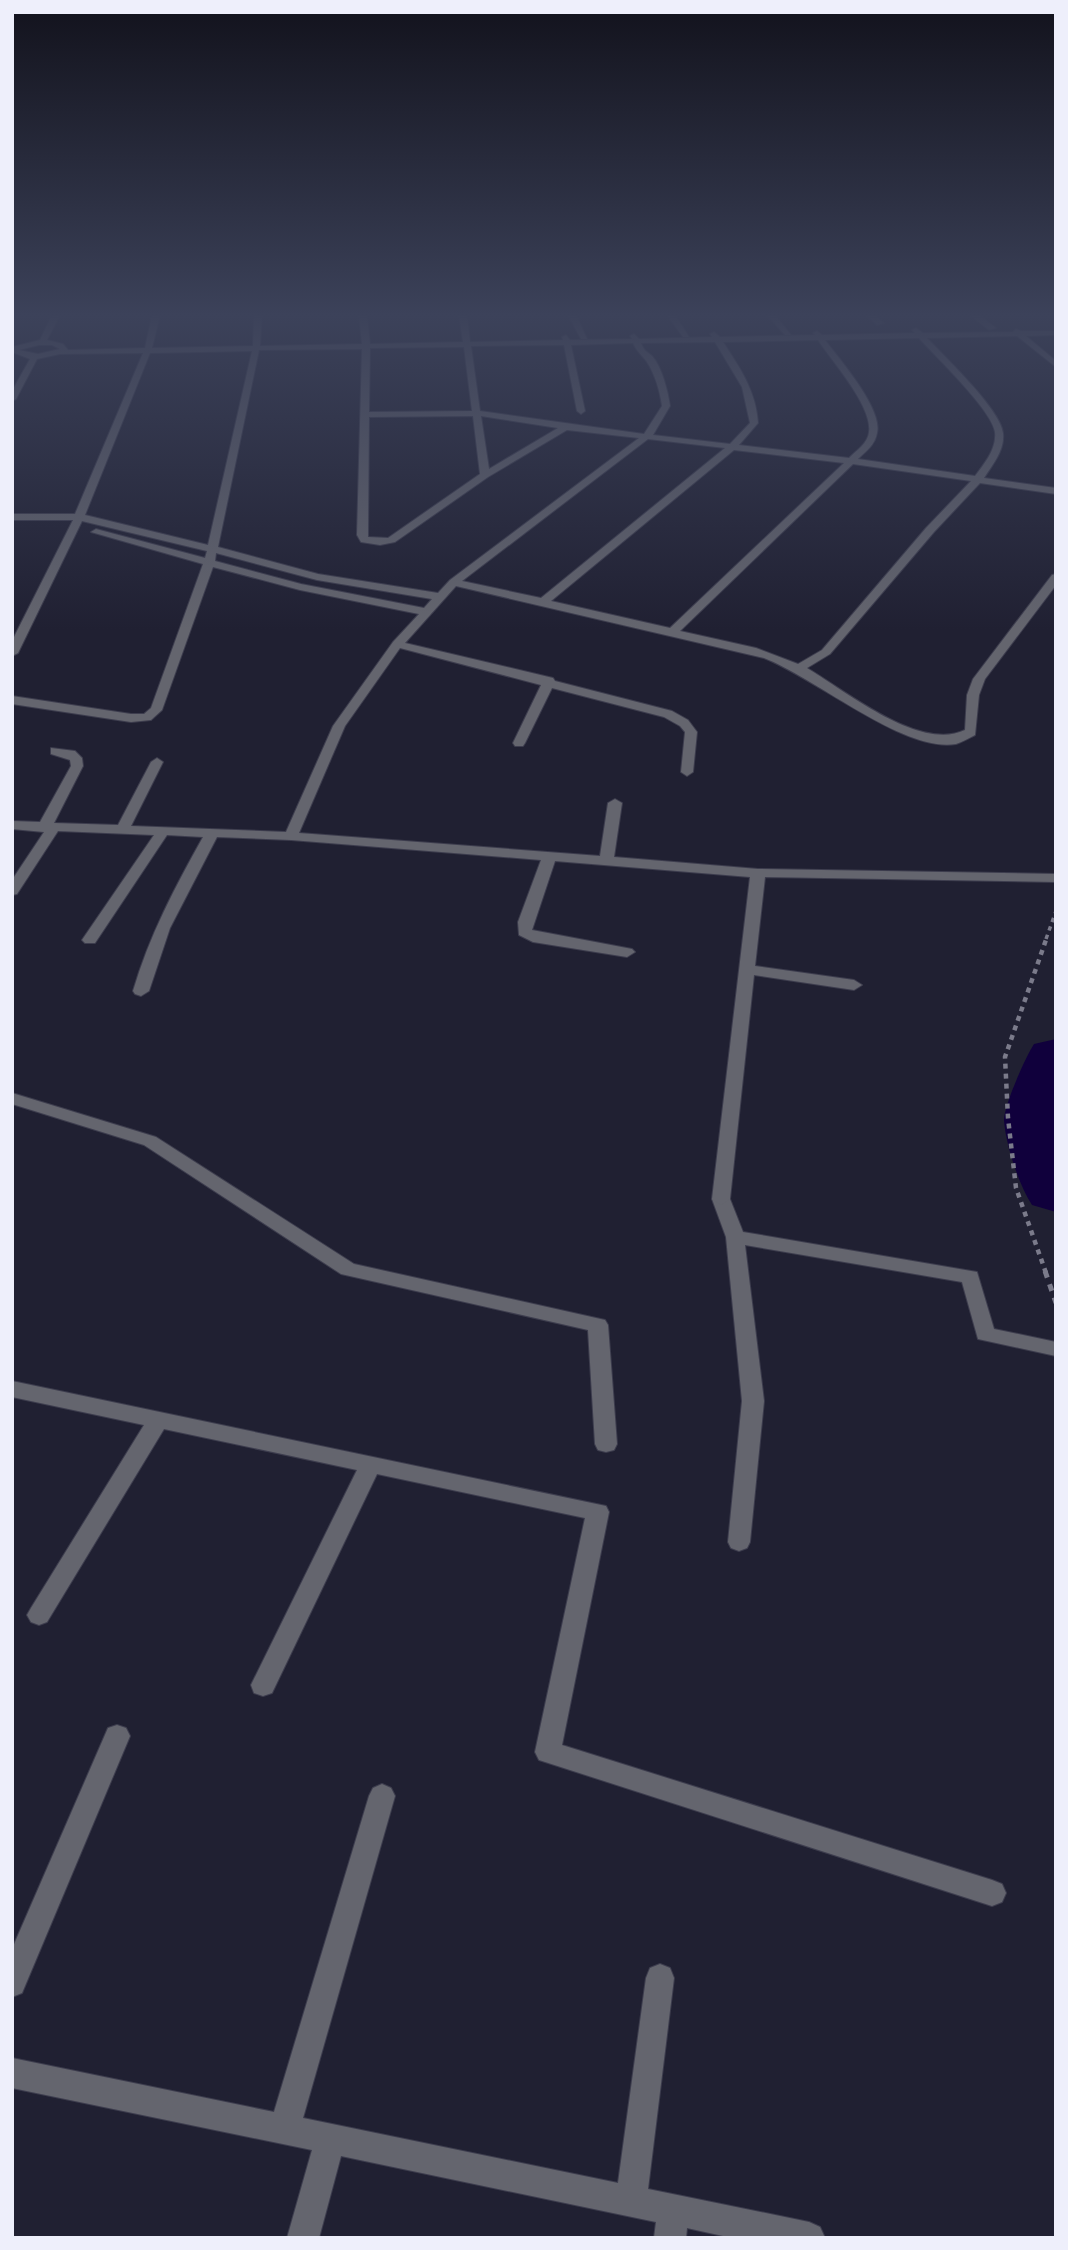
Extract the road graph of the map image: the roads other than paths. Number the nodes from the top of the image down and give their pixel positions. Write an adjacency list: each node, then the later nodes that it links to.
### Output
1 (119, 420): 18 (street)
2 (240, 420): 20 (street)
3 (364, 420): 14 (street)
4 (476, 420): 14 (street)
5 (524, 420): 10 (street)
6 (659, 420): 11 (street)
7 (754, 420): 12 (street)
8 (872, 420): 13 (street)
9 (994, 420): 15 (street)
10 (566, 426): 11 (street); 14 (street)
11 (647, 436): 12 (street); 23 (street)
12 (732, 447): 13 (street); 25 (street)
13 (853, 461): 15 (street); 27 (street)
14 (485, 475)
15 (978, 479): 16 (street); 30 (street)
16 (1056, 491)
17 (12, 517): 18 (street)
18 (77, 522): 19 (street); 20 (street); 21 (street); 29 (street)
19 (12, 525)
20 (212, 549): 21 (street); 24 (street)
21 (209, 563): 26 (street); 32 (street)
22 (1056, 577): 30 (street)
23 (454, 582): 24 (street); 25 (street)
24 (440, 597): 26 (street)
25 (543, 602): 27 (street)
26 (425, 612): 28 (street)
27 (672, 632): 30 (street)
28 (397, 644): 31 (street); 43 (street)
29 (12, 653)
30 (799, 668)
31 (549, 681): 33 (street); 36 (street)
32 (12, 700)
33 (519, 743)
34 (56, 751): 39 (street)
35 (157, 762): 40 (street)
36 (687, 772)
37 (615, 803): 45 (street)
38 (12, 825): 39 (street)
39 (48, 828): 40 (street); 48 (street)
40 (122, 830): 41 (street)
41 (163, 831): 42 (street); 49 (street)
42 (213, 832): 43 (street); 53 (street)
43 (291, 836): 44 (street)
44 (550, 856): 45 (street); 50 (street)
45 (606, 861): 46 (street)
46 (758, 873): 47 (street); 51 (street)
47 (1056, 878)
48 (12, 891)
49 (90, 940)
50 (627, 952)
51 (747, 969): 52 (street); 55 (street)
52 (854, 985)
53 (141, 991)
54 (12, 1098): 59 (street)
55 (735, 1237): 56 (street); 61 (street)
56 (1056, 1349)
57 (12, 1389): 58 (street)
58 (158, 1420): 60 (street); 62 (street)
59 (606, 1444)
60 (371, 1464): 63 (street); 66 (street)
61 (739, 1542)
62 (38, 1615)
63 (262, 1685)
64 (117, 1736): 68 (street)
65 (382, 1796): 70 (street)
66 (992, 1893)
67 (660, 1978): 72 (street)
68 (12, 1983)
69 (12, 2073): 70 (street)
70 (284, 2130): 71 (street)
71 (330, 2139): 72 (street); 74 (street)
72 (631, 2202): 73 (street)
73 (672, 2224): 75 (street)
74 (303, 2238)
75 (809, 2238)

